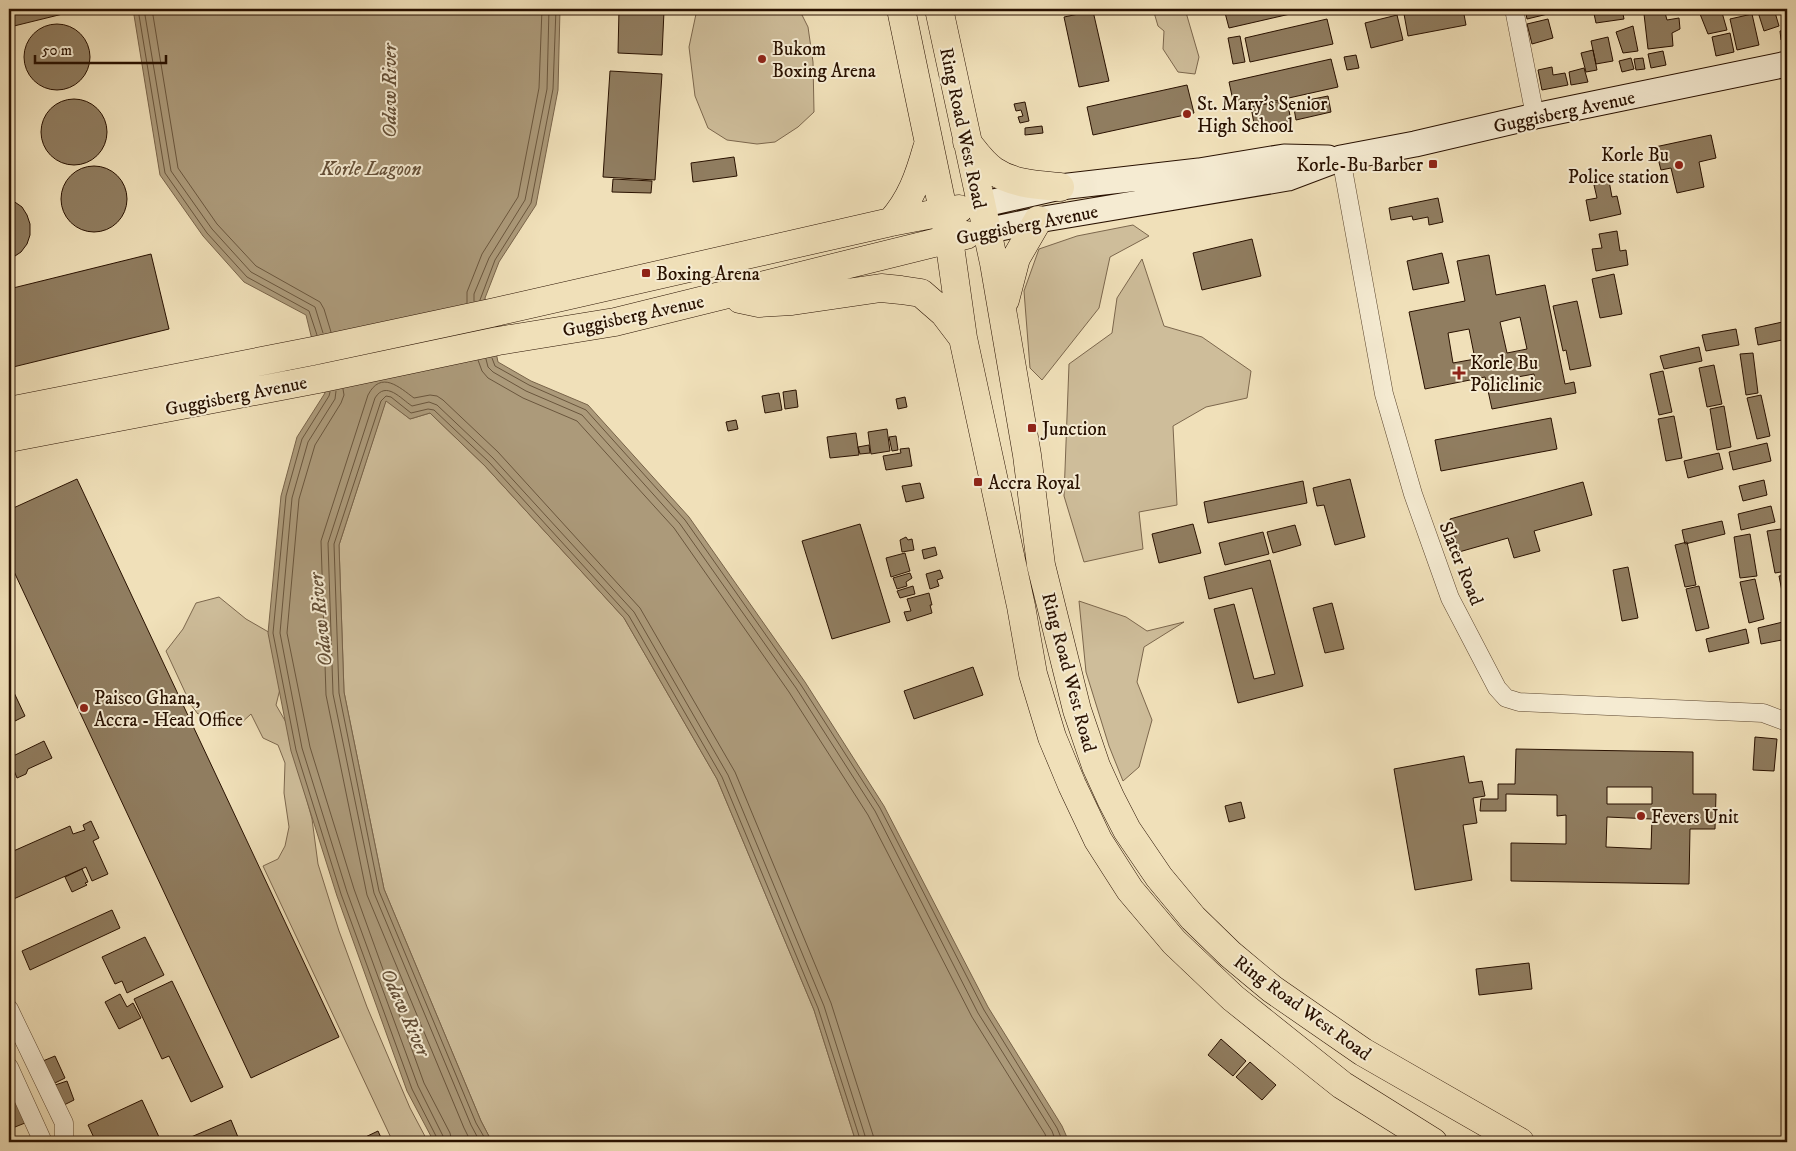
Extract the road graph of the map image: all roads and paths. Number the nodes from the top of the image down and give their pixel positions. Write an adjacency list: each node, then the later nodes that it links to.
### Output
1 (901, 9): 6 (main road, Ring Road West Road)
2 (939, 9): 7 (main road, Ring Road West Road)
3 (1514, 9): 5 (street)
4 (1787, 64): 5 (main road, Guggisberg Avenue)
5 (1535, 116): 8 (main road, Guggisberg Avenue)
6 (928, 141): 11 (main road, Ring Road West Road); 13 (main road)
7 (967, 142): 9 (main road); 10 (main road, Ring Road West Road)
8 (1341, 158): 9 (main road, Guggisberg Avenue); 12 (main road, Guggisberg Avenue); 21 (street, Slater Road)
9 (1060, 188): 10 (main road, Guggisberg Avenue)
10 (980, 205): 11 (main road, Guggisberg Avenue); 14 (main road, Ring Road West Road)
11 (943, 213): 13 (main road, Guggisberg Avenue); 14 (main road)
12 (1038, 220): 14 (main road, Guggisberg Avenue); 16 (main road)
13 (891, 222): 18 (main road, Guggisberg Avenue)
14 (967, 235): 15 (main road, Guggisberg Avenue); 16 (main road, Ring Road West Road); 17 (main road, Ring Road West Road); 20 (main road)
15 (666, 310): 17 (main road); 19 (main road, Guggisberg Avenue)
16 (1002, 311): 20 (main road, Ring Road West Road)
17 (963, 338): 26 (main road, Ring Road West Road)
18 (9, 411)
19 (9, 438)
20 (1041, 565): 27 (main road, Ring Road West Road)
21 (1787, 722)
22 (9, 1009): 25 (street)
23 (9, 1067): 24 (street)
24 (44, 1142)
25 (62, 1142)
26 (1433, 1142)
27 (1520, 1142)

